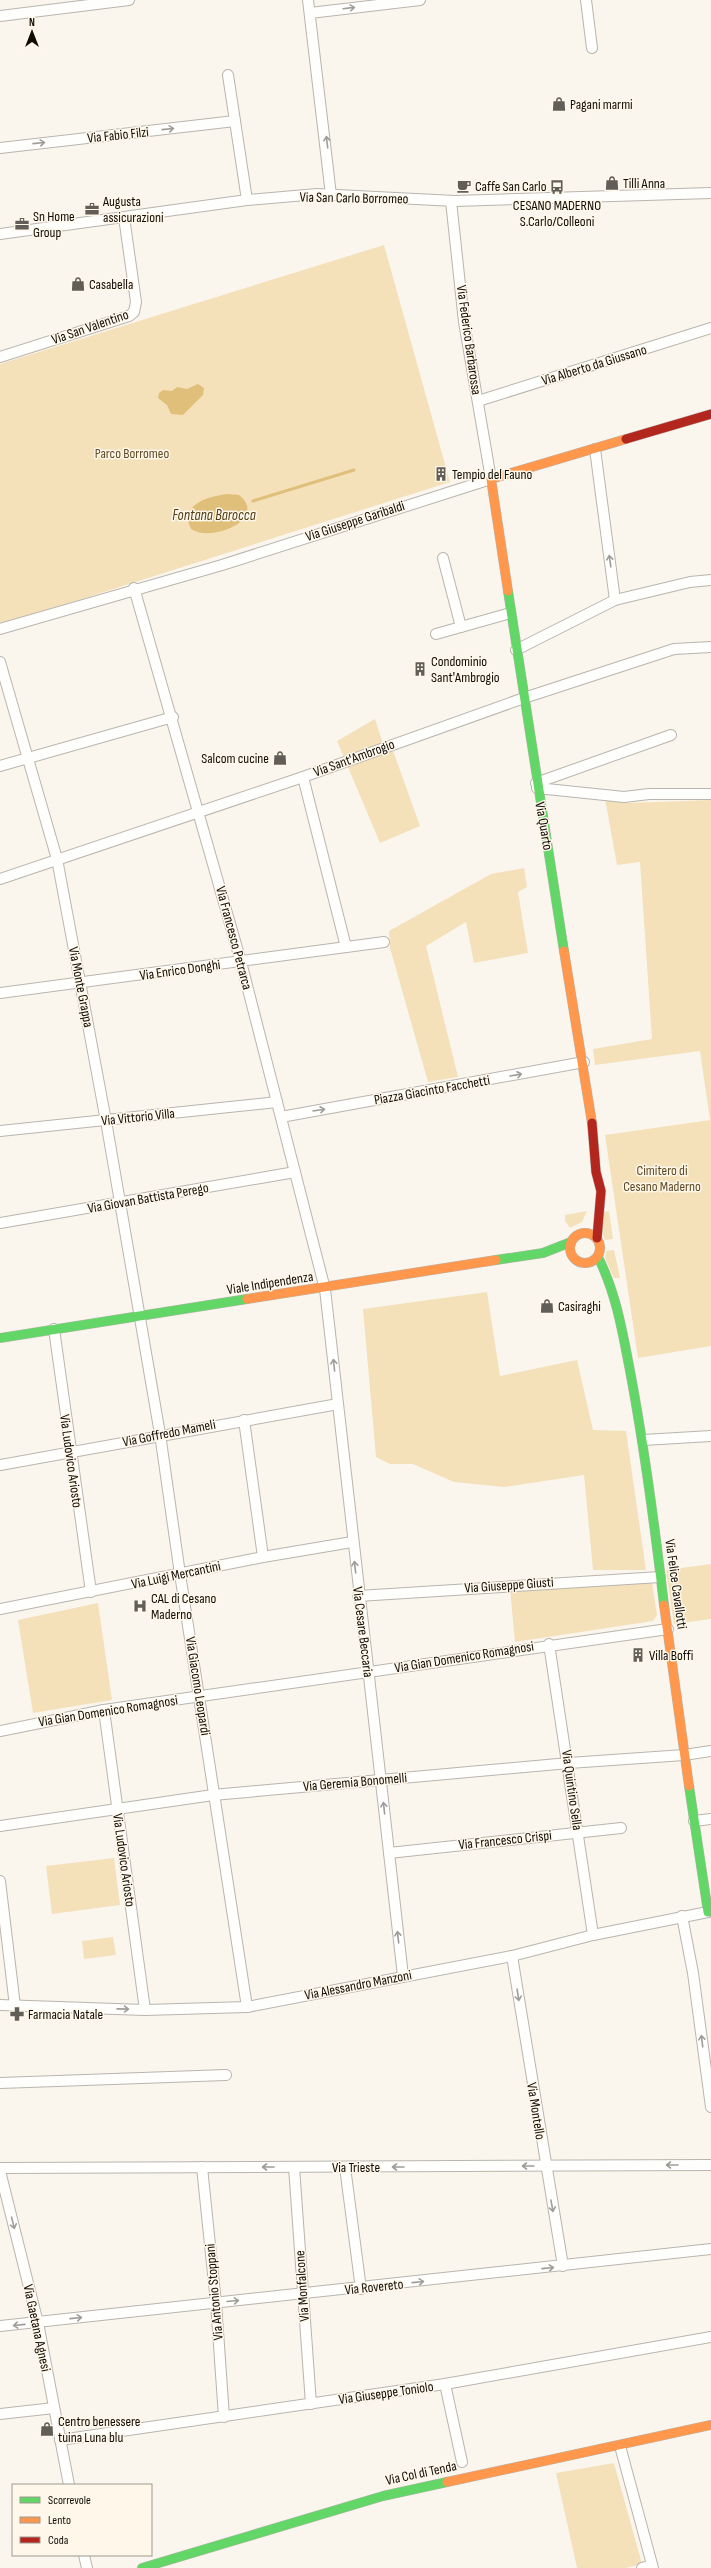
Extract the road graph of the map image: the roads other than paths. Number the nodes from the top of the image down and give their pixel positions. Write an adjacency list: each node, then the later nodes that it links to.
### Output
1 (129, 0): 5 (street)
2 (308, 0): 6 (street)
3 (420, 0): 6 (street, one-way to 3)
4 (586, 0): 8 (street)
5 (102, 2): 7 (street)
6 (310, 13): 13 (street, one-way to 6)
7 (0, 16)
8 (592, 48)
9 (228, 75): 10 (street)
10 (235, 122): 11 (street, Via Fabio Filzi, one-way to 10); 14 (street)
11 (0, 148)
12 (711, 194): 15 (street, Via San Carlo Borromeo)
13 (332, 195): 14 (street, Via San Carlo Borromeo); 15 (street, Via San Carlo Borromeo)
14 (247, 200): 16 (street, Via San Carlo Borromeo)
15 (451, 201): 20 (street, Via Federico Barbarossa)
16 (124, 217): 17 (street, Via San Carlo Borromeo); 19 (street, Via San Valentino)
17 (0, 234)
18 (711, 328): 20 (street, Via Alberto da Giussano)
19 (0, 357)
20 (478, 401): 23 (street, Via Federico Barbarossa)
21 (711, 414): 22 (street, Via Giuseppe Garibaldi)
22 (595, 449): 23 (street, Via Giuseppe Garibaldi); 27 (street, one-way to 22)
23 (491, 479): 26 (street, Via Giuseppe Garibaldi); 33 (street, Via Quarto)
24 (443, 558): 29 (street)
25 (711, 580): 27 (street)
26 (134, 588): 30 (street, Via Giuseppe Garibaldi); 36 (street, Via Francesco Petrarca)
27 (615, 600): 33 (street)
28 (507, 614): 29 (street)
29 (461, 627): 31 (street)
30 (0, 629)
31 (436, 634)
32 (711, 647): 35 (street, Via Sant'Ambrogio)
33 (516, 650): 35 (street, Via Quarto)
34 (0, 662): 38 (street, Via Monte Grappa)
35 (524, 698): 40 (street, Via Sant'Ambrogio); 41 (street, Via Quarto)
36 (173, 717): 38 (street); 43 (street, Via Francesco Petrarca)
37 (671, 735): 41 (street)
38 (27, 758): 39 (street); 44 (street, Via Monte Grappa)
39 (0, 766)
40 (303, 777): 43 (street, Via Sant'Ambrogio); 47 (street)
41 (537, 785): 42 (street); 51 (street, Via Quarto)
42 (711, 794)
43 (199, 811): 44 (street, Via Sant'Ambrogio); 48 (street, Via Francesco Petrarca)
44 (57, 860): 45 (street, Via Sant'Ambrogio); 49 (street, Via Monte Grappa)
45 (0, 879)
46 (384, 942): 47 (street, Via Enrico Donghi)
47 (346, 947): 48 (street, Via Enrico Donghi)
48 (241, 962): 49 (street, Via Enrico Donghi); 52 (street, Via Francesco Petrarca)
49 (81, 984): 50 (street, Via Enrico Donghi); 54 (street, Via Monte Grappa)
50 (0, 993)
51 (584, 1062): 53 (street, Piazza Giacinto Facchetti, one-way to 51); 57 (street, Via Quarto)
52 (277, 1102): 53 (street, Via Francesco Petrarca); 54 (street, Via Vittorio Villa)
53 (281, 1117): 56 (street, Via Francesco Petrarca)
54 (106, 1121): 55 (street, Via Vittorio Villa); 58 (street, Via Monte Grappa)
55 (0, 1131)
56 (295, 1172): 58 (street, Via Giovan Battista Perego); 68 (street, Via Francesco Petrarca)
57 (596, 1172): 60 (street, Via Quarto); 61 (street, Via Quarto)
58 (119, 1203): 59 (street, Via Giovan Battista Perego); 69 (street, Via Monte Grappa)
59 (0, 1223)
60 (582, 1233): 61 (street); 62 (street)
61 (597, 1238): 65 (street)
62 (571, 1242): 63 (street, Viale Indipendenza); 64 (street)
63 (543, 1253): 64 (street, Viale Indipendenza); 68 (street, Viale Indipendenza)
64 (572, 1256): 66 (street)
65 (598, 1257): 66 (street); 67 (street, Via Felice Cavallotti)
66 (584, 1263): 67 (street, Via Felice Cavallotti)
67 (609, 1286): 76 (street, Via Felice Cavallotti)
68 (325, 1289): 69 (street, Viale Indipendenza); 72 (street, Via Cesare Beccaria, one-way to 68)
69 (141, 1317): 70 (street, Viale Indipendenza); 74 (street, Via Giacomo Leopardi)
70 (54, 1329): 71 (street, Viale Indipendenza); 77 (street, Via Ludovico Ariosto)
71 (0, 1338)
72 (338, 1404): 73 (street, Via Goffredo Mameli); 79 (street, Via Cesare Beccaria)
73 (244, 1420): 74 (street, Via Goffredo Mameli); 80 (street)
74 (160, 1434): 77 (street, Via Goffredo Mameli); 81 (street, Via Giacomo Leopardi)
75 (711, 1436): 76 (street)
76 (643, 1440): 82 (street, Via Felice Cavallotti)
77 (69, 1452): 78 (street, Via Goffredo Mameli); 83 (street, Via Ludovico Ariosto)
78 (0, 1465)
79 (352, 1542): 80 (street, Via Luigi Mercantini); 84 (street, Via Cesare Beccaria, one-way to 79)
80 (263, 1557): 81 (street, Via Luigi Mercantini)
81 (180, 1574): 83 (street, Via Luigi Mercantini); 89 (street, Via Giacomo Leopardi)
82 (660, 1577): 84 (street, Via Giuseppe Giusti); 86 (street, Via Felice Cavallotti)
83 (91, 1592): 85 (street, Via Luigi Mercantini)
84 (358, 1596): 88 (street, Via Cesare Beccaria)
85 (0, 1609)
86 (668, 1629): 87 (street, Via Gian Domenico Romagnosi); 93 (street, Via Felice Cavallotti)
87 (550, 1644): 88 (street, Via Gian Domenico Romagnosi); 94 (street, Via Quintino Sella)
88 (368, 1672): 89 (street, Via Gian Domenico Romagnosi); 95 (street, Via Cesare Beccaria)
89 (200, 1697): 90 (street, Via Gian Domenico Romagnosi); 96 (street, Via Giacomo Leopardi)
90 (104, 1710): 91 (street, Via Gian Domenico Romagnosi); 97 (street, Via Ludovico Ariosto)
91 (0, 1730)
92 (711, 1751): 93 (street, Via Geremia Bonomelli)
93 (684, 1755): 94 (street, Via Geremia Bonomelli); 99 (street, Via Felice Cavallotti)
94 (569, 1763): 95 (street, Via Geremia Bonomelli); 102 (street, Via Quintino Sella)
95 (381, 1779): 96 (street, Via Geremia Bonomelli); 103 (street, Via Cesare Beccaria, one-way to 95)
96 (213, 1795): 97 (street, Via Geremia Bonomelli); 112 (street, Via Giacomo Leopardi)
97 (117, 1808): 100 (street, Via Geremia Bonomelli); 113 (street, Via Ludovico Ariosto)
98 (711, 1818): 99 (street)
99 (694, 1821): 105 (street, Via Felice Cavallotti)
100 (0, 1826)
101 (621, 1828): 102 (street, Via Francesco Crispi)
102 (578, 1832): 103 (street, Via Francesco Crispi); 107 (street, Via Quintino Sella)
103 (388, 1852): 109 (street, Via Cesare Beccaria, one-way to 103)
104 (0, 1881): 111 (street)
105 (710, 1912): 106 (street, Via Alessandro Manzoni)
106 (682, 1916): 107 (street, Via Alessandro Manzoni); 116 (street, one-way to 106)
107 (593, 1935): 108 (street, Via Alessandro Manzoni)
108 (512, 1956): 109 (street, Via Alessandro Manzoni); 118 (street, Via Montello, one-way to 118)
109 (403, 1976): 112 (street, Via Alessandro Manzoni)
110 (0, 2005): 111 (street, Via Alessandro Manzoni)
111 (15, 2006): 113 (street, Via Alessandro Manzoni, one-way to 113)
112 (247, 2007): 113 (street, Via Alessandro Manzoni)
113 (144, 2010)
114 (226, 2076): 115 (street)
115 (0, 2083)
116 (711, 2107)
117 (711, 2165): 118 (street, Via Trieste, one-way to 118)
118 (545, 2166): 121 (street, Via Trieste, one-way to 121); 126 (street, Via Montello, one-way to 126)
119 (202, 2167): 120 (street, Via Trieste, one-way to 119); 122 (street, Via Trieste); 129 (street, Via Antonio Stoppani)
120 (294, 2167): 121 (street, Via Trieste); 128 (street, Via Monfalcone)
121 (345, 2167): 127 (street)
122 (0, 2168)
123 (0, 2171): 124 (street, Via Gaetana Agnesi)
124 (4, 2203): 130 (street, Via Gaetana Agnesi, one-way to 130)
125 (711, 2249): 126 (street, Via Rovereto)
126 (563, 2266): 127 (street, Via Rovereto, one-way to 126)
127 (362, 2289): 128 (street, Via Rovereto)
128 (303, 2295): 129 (street, Via Rovereto, one-way to 128); 134 (street, Via Monfalcone)
129 (216, 2303): 130 (street, Via Rovereto, one-way to 129); 137 (street, Via Antonio Stoppani)
130 (38, 2323): 131 (street, Via Rovereto, one-way to 131); 135 (street, Via Gaetana Agnesi)
131 (0, 2326)
132 (711, 2336): 133 (street, Via Giuseppe Toniolo)
133 (445, 2384): 134 (street, Via Giuseppe Toniolo); 141 (street)
134 (311, 2404): 137 (street, Via Giuseppe Toniolo)
135 (54, 2408): 136 (street); 139 (street, Via Gaetana Agnesi)
136 (0, 2414)
137 (224, 2417): 139 (street, Via Giuseppe Toniolo)
138 (711, 2426): 140 (street, Via Col di Tenda)
139 (60, 2440): 142 (street, Via Gaetana Agnesi)
140 (620, 2446): 144 (street); 146 (street, Via Col di Tenda)
141 (462, 2462)
142 (69, 2484)
143 (84, 2556): 145 (street)
144 (653, 2567): 147 (street)
145 (87, 2568)
146 (142, 2568)
147 (642, 2568)

